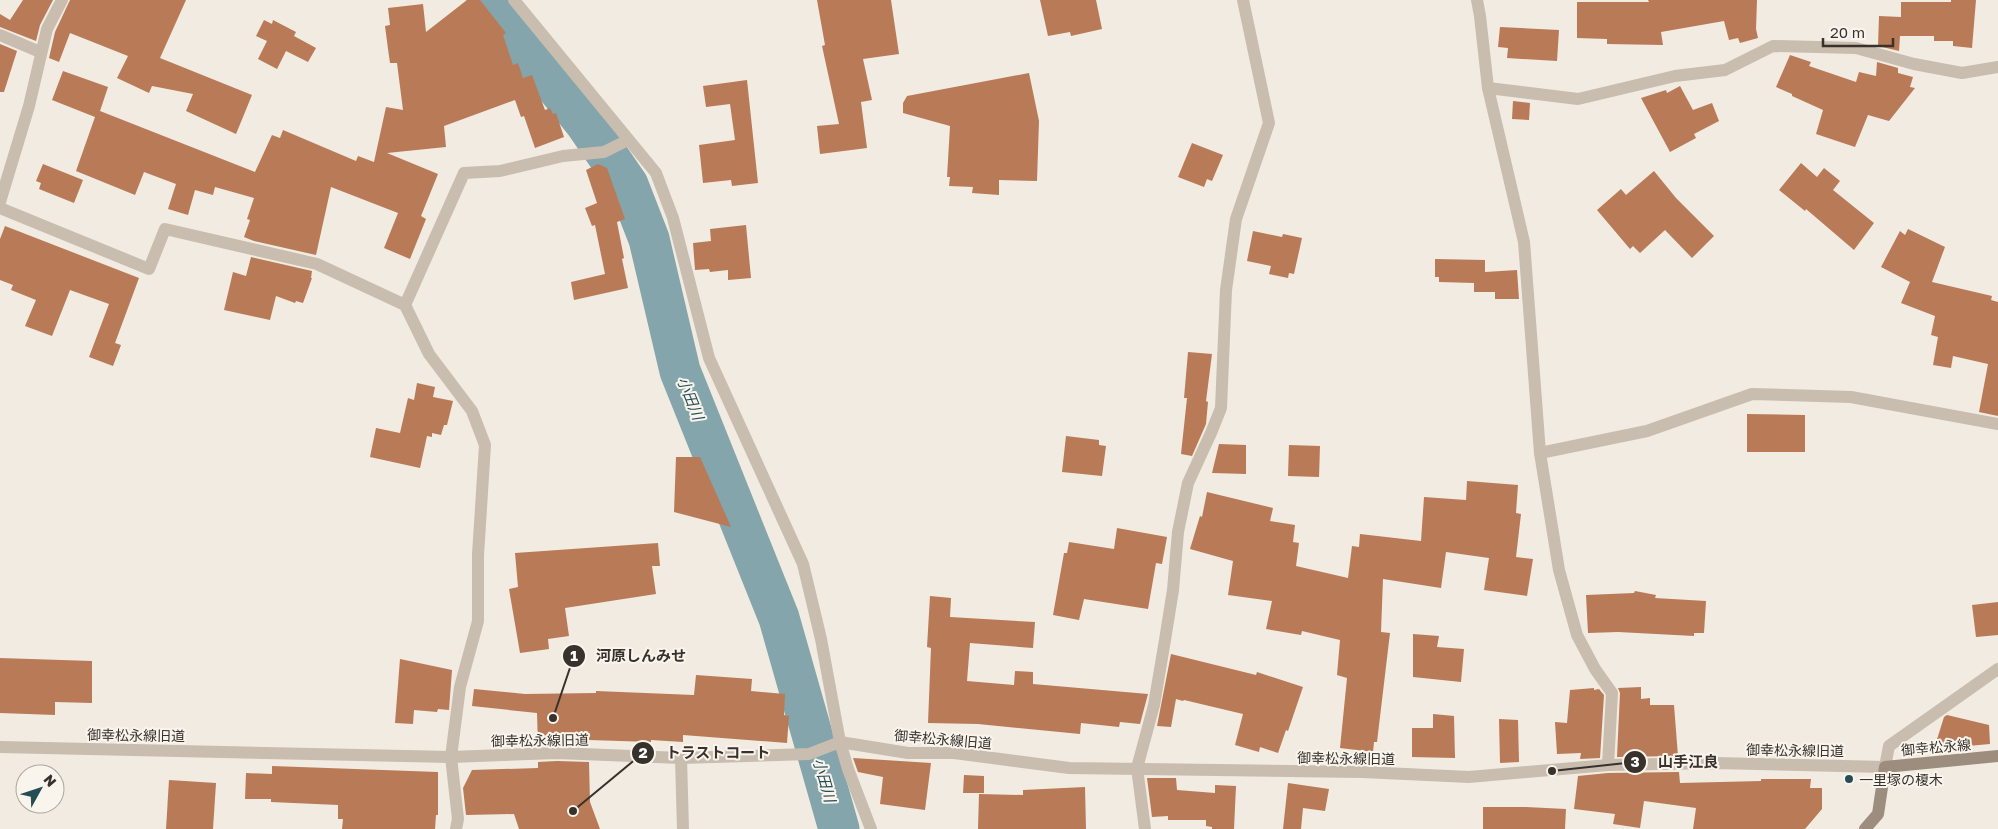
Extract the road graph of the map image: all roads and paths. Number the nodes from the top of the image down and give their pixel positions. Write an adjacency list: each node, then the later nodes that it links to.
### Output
1 (62, 0): 6 (street)
2 (514, 0): 9 (street)
3 (1243, 0): 23 (street)
4 (1477, 0): 8 (street)
5 (0, 35): 6 (street)
6 (40, 52): 10 (street)
7 (1998, 67): 8 (street)
8 (1488, 88): 14 (street)
9 (626, 141): 12 (street); 16 (street)
10 (0, 202)
11 (0, 208): 12 (street)
12 (405, 305): 19 (street)
13 (1998, 424): 14 (street)
14 (1540, 453): 21 (street)
15 (1998, 669): 22 (street)
16 (837, 743): 20 (street, 御幸松永線旧道); 23 (street, 御幸松永線旧道); 26 (street)
17 (0, 747): 19 (street, 御幸松永線旧道)
18 (1998, 756): 22 (main road, 御幸松永線)
19 (451, 757): 20 (street, 御幸松永線旧道); 24 (street)
20 (681, 758): 25 (street)
21 (1608, 765): 22 (street, 御幸松永線旧道); 23 (street, 御幸松永線旧道)
22 (1886, 767): 28 (main road, 御幸松永線)
23 (1137, 768): 27 (street)
24 (456, 829)
25 (683, 829)
26 (871, 829)
27 (1145, 829)
28 (1865, 829)

